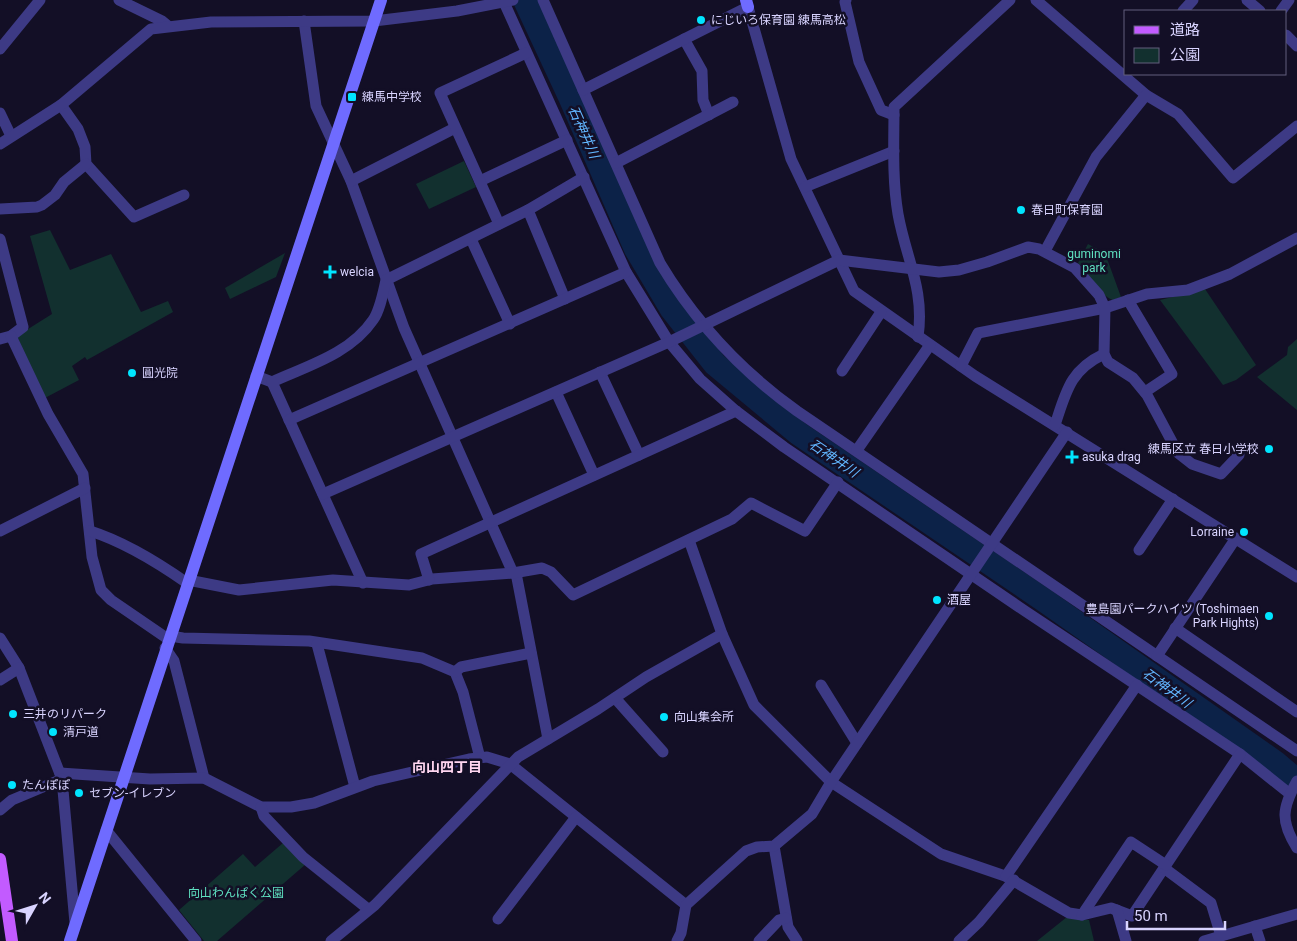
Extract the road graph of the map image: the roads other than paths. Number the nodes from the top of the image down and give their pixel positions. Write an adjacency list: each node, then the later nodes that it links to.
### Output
1 (40, 0): 22 (street)
2 (119, 0): 18 (street)
3 (381, 0): 17 (street)
4 (543, 0): 26 (street)
5 (846, 0): 32 (street)
6 (1010, 0): 32 (street)
7 (1036, 0): 24 (street)
8 (1193, 0): 13 (street)
9 (1247, 0): 14 (street)
10 (1290, 0): 15 (street)
11 (507, 1): 17 (street); 23 (street)
12 (747, 4): 20 (street); 45 (street)
13 (1184, 10)
14 (1259, 10)
15 (1282, 10)
16 (304, 21): 17 (street); 18 (street); 37 (street)
17 (374, 21): 37 (street)
18 (168, 26): 29 (street)
19 (1287, 36): 21 (street)
20 (684, 39): 26 (street); 31 (street)
21 (1297, 46)
22 (0, 49)
23 (526, 53): 34 (street); 36 (street)
24 (1124, 74)
25 (1125, 75): 27 (street)
26 (583, 90): 40 (street)
27 (1146, 96): 33 (street); 53 (street)
28 (733, 102): 31 (street)
29 (61, 105): 35 (street); 41 (street)
30 (0, 113): 35 (street)
31 (709, 115): 40 (street)
32 (894, 115): 39 (street)
33 (1297, 126)
34 (455, 128): 43 (street); 44 (street)
35 (11, 136): 38 (street)
36 (567, 140): 42 (street); 43 (street)
37 (333, 142): 44 (street); 73 (street)
38 (0, 144)
39 (894, 151): 45 (street); 55 (street)
40 (616, 163): 63 (street)
41 (86, 164): 46 (street); 47 (street)
42 (584, 177): 48 (street); 56 (street)
43 (480, 180): 49 (street)
44 (351, 181): 57 (street)
45 (804, 187): 54 (street)
46 (184, 194)
47 (0, 209)
48 (528, 210): 49 (street); 58 (street)
49 (499, 224): 52 (street)
50 (1297, 238): 59 (street)
51 (0, 239): 65 (street)
52 (470, 239): 57 (street); 62 (street)
53 (1045, 251): 55 (street); 60 (street)
54 (838, 260): 55 (street); 61 (street); 63 (street)
55 (912, 268): 64 (street)
56 (626, 272): 58 (street); 66 (street)
57 (386, 280): 69 (street); 74 (street)
58 (566, 299): 62 (street)
59 (1128, 300): 60 (street); 76 (street)
60 (1105, 308): 68 (street); 70 (street)
61 (881, 312): 64 (street); 71 (street)
62 (510, 324): 69 (street)
63 (702, 326): 66 (street); 82 (street)
64 (918, 337): 67 (street)
65 (5, 338): 87 (street)
66 (669, 342): 72 (street); 77 (street)
67 (930, 345): 70 (street); 82 (street)
68 (1104, 354): 76 (street); 79 (street)
69 (420, 363): 78 (street); 81 (street)
70 (961, 366): 79 (street)
71 (842, 371)
72 (600, 372): 75 (street); 84 (street)
73 (256, 376): 74 (street); 101 (street)
74 (272, 382): 78 (street)
75 (556, 392): 81 (street); 85 (street)
76 (1145, 392): 83 (street)
77 (736, 411): 84 (street); 86 (street)
78 (289, 420): 88 (street)
79 (1055, 425): 80 (street)
80 (1067, 432): 89 (street); 95 (street)
81 (452, 438): 88 (street); 90 (street)
82 (857, 450): 95 (street)
83 (1240, 454)
84 (639, 455): 85 (street)
85 (594, 475): 90 (street)
86 (838, 482): 94 (street); 98 (street)
87 (85, 488): 91 (street); 92 (street)
88 (324, 494): 102 (street)
89 (1174, 499): 93 (street); 96 (street)
90 (491, 522): 97 (street); 100 (street)
91 (0, 531)
92 (90, 531): 101 (street); 106 (street)
93 (1236, 538): 99 (street); 103 (street)
94 (689, 540): 97 (street); 104 (street)
95 (992, 544): 98 (street); 109 (street)
96 (1139, 550)
97 (515, 573): 100 (street); 108 (street)
98 (971, 574): 114 (street); 118 (street)
99 (1297, 577)
100 (429, 580): 102 (street)
101 (188, 581): 102 (street); 106 (street)
102 (363, 583)
103 (1175, 628): 109 (street); 116 (street)
104 (722, 634): 115 (street); 128 (street)
105 (0, 638): 110 (street)
106 (168, 641): 107 (street); 125 (street); 126 (street)
107 (317, 644): 111 (street); 129 (street)
108 (531, 653): 111 (street); 117 (street)
109 (1157, 656): 119 (street)
110 (19, 668): 112 (street); 124 (street)
111 (455, 672): 122 (street)
112 (0, 680)
113 (820, 685): 118 (street)
114 (1137, 685): 121 (street); 139 (street)
115 (615, 698): 117 (street); 120 (street)
116 (1297, 712)
117 (548, 739): 123 (street)
118 (857, 743): 128 (street)
119 (1297, 751)
120 (663, 752)
121 (1240, 754): 130 (street); 138 (street)
122 (480, 758): 123 (street); 129 (street)
123 (510, 764): 133 (street); 141 (street)
124 (61, 776): 125 (street); 132 (street); 147 (street)
125 (123, 776): 126 (street); 134 (street)
126 (204, 778): 131 (street)
127 (1297, 781): 130 (street)
128 (831, 782): 135 (street); 139 (street)
129 (355, 787): 131 (street)
130 (1290, 794): 136 (street)
131 (261, 807): 141 (street)
132 (0, 810)
133 (576, 817): 140 (street); 146 (street)
134 (106, 830): 147 (street); 152 (street)
135 (774, 846): 140 (street); 145 (street)
136 (1297, 848)
137 (0, 858): 150 (main road)
138 (1165, 867): 142 (street); 144 (street); 149 (street)
139 (1010, 878): 144 (street); 157 (street)
140 (686, 905): 154 (street)
141 (368, 909): 153 (street)
142 (1117, 910): 144 (street); 158 (street)
143 (1297, 914): 148 (street)
144 (1082, 915)
145 (786, 918): 155 (street); 156 (street)
146 (498, 919)
147 (76, 925): 151 (street)
148 (1256, 926): 149 (street); 160 (street)
149 (1221, 936): 159 (street)
150 (12, 941)
151 (70, 941)
152 (196, 941)
153 (331, 941)
154 (677, 941)
155 (759, 941)
156 (796, 941)
157 (959, 941)
158 (1126, 941)
159 (1204, 941)
160 (1260, 941)

